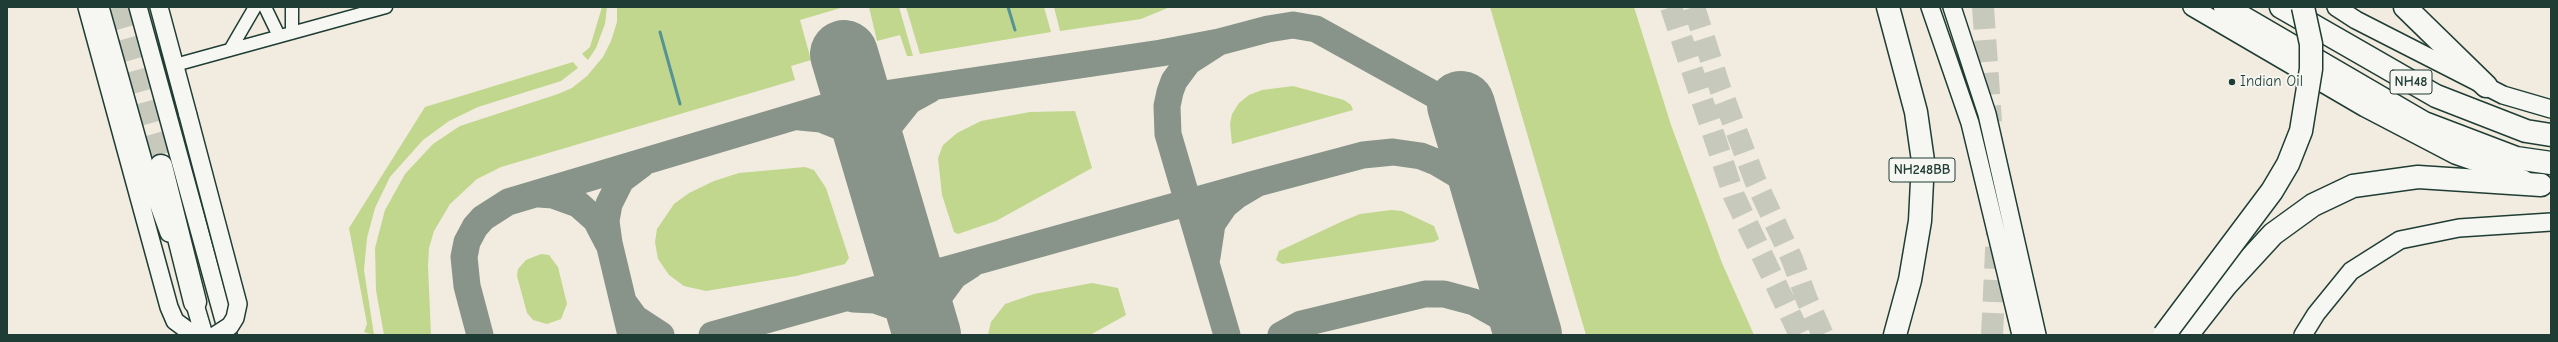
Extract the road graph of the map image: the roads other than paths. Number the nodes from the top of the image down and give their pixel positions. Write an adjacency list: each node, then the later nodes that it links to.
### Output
1 (87, 7): 30 (main road)
2 (100, 7): 29 (main road)
3 (138, 7): 33 (main road)
4 (159, 7): 21 (main road)
5 (255, 7): 20 (street)
6 (265, 7): 19 (street)
7 (292, 7): 18 (street)
8 (386, 7): 18 (street)
9 (1888, 7): 34 (highway, NH248BB)
10 (1930, 7): 35 (main road)
11 (1952, 7): 36 (main road)
12 (2192, 7): 27 (main road)
13 (2225, 7): 25 (highway, NH48)
14 (2281, 7): 24 (highway, NH48)
15 (2303, 7): 37 (highway, bridge)
16 (2336, 7): 22 (main road)
17 (2406, 7): 22 (highway)
18 (292, 33): 19 (street)
19 (279, 36): 20 (street)
20 (230, 50): 21 (street)
21 (175, 65): 32 (main road, bridge)
22 (2486, 86): 23 (main road)
23 (2551, 109)
24 (2551, 135)
25 (2551, 164)
26 (161, 166): 29 (highway)
27 (2546, 186): 38 (highway)
28 (2551, 222): 39 (main road)
29 (195, 302): 31 (main road)
30 (194, 335)
31 (204, 335)
32 (216, 335)
33 (228, 335)
34 (1895, 335)
35 (2020, 335)
36 (2037, 335)
37 (2164, 335)
38 (2187, 335)
39 (2302, 335)

